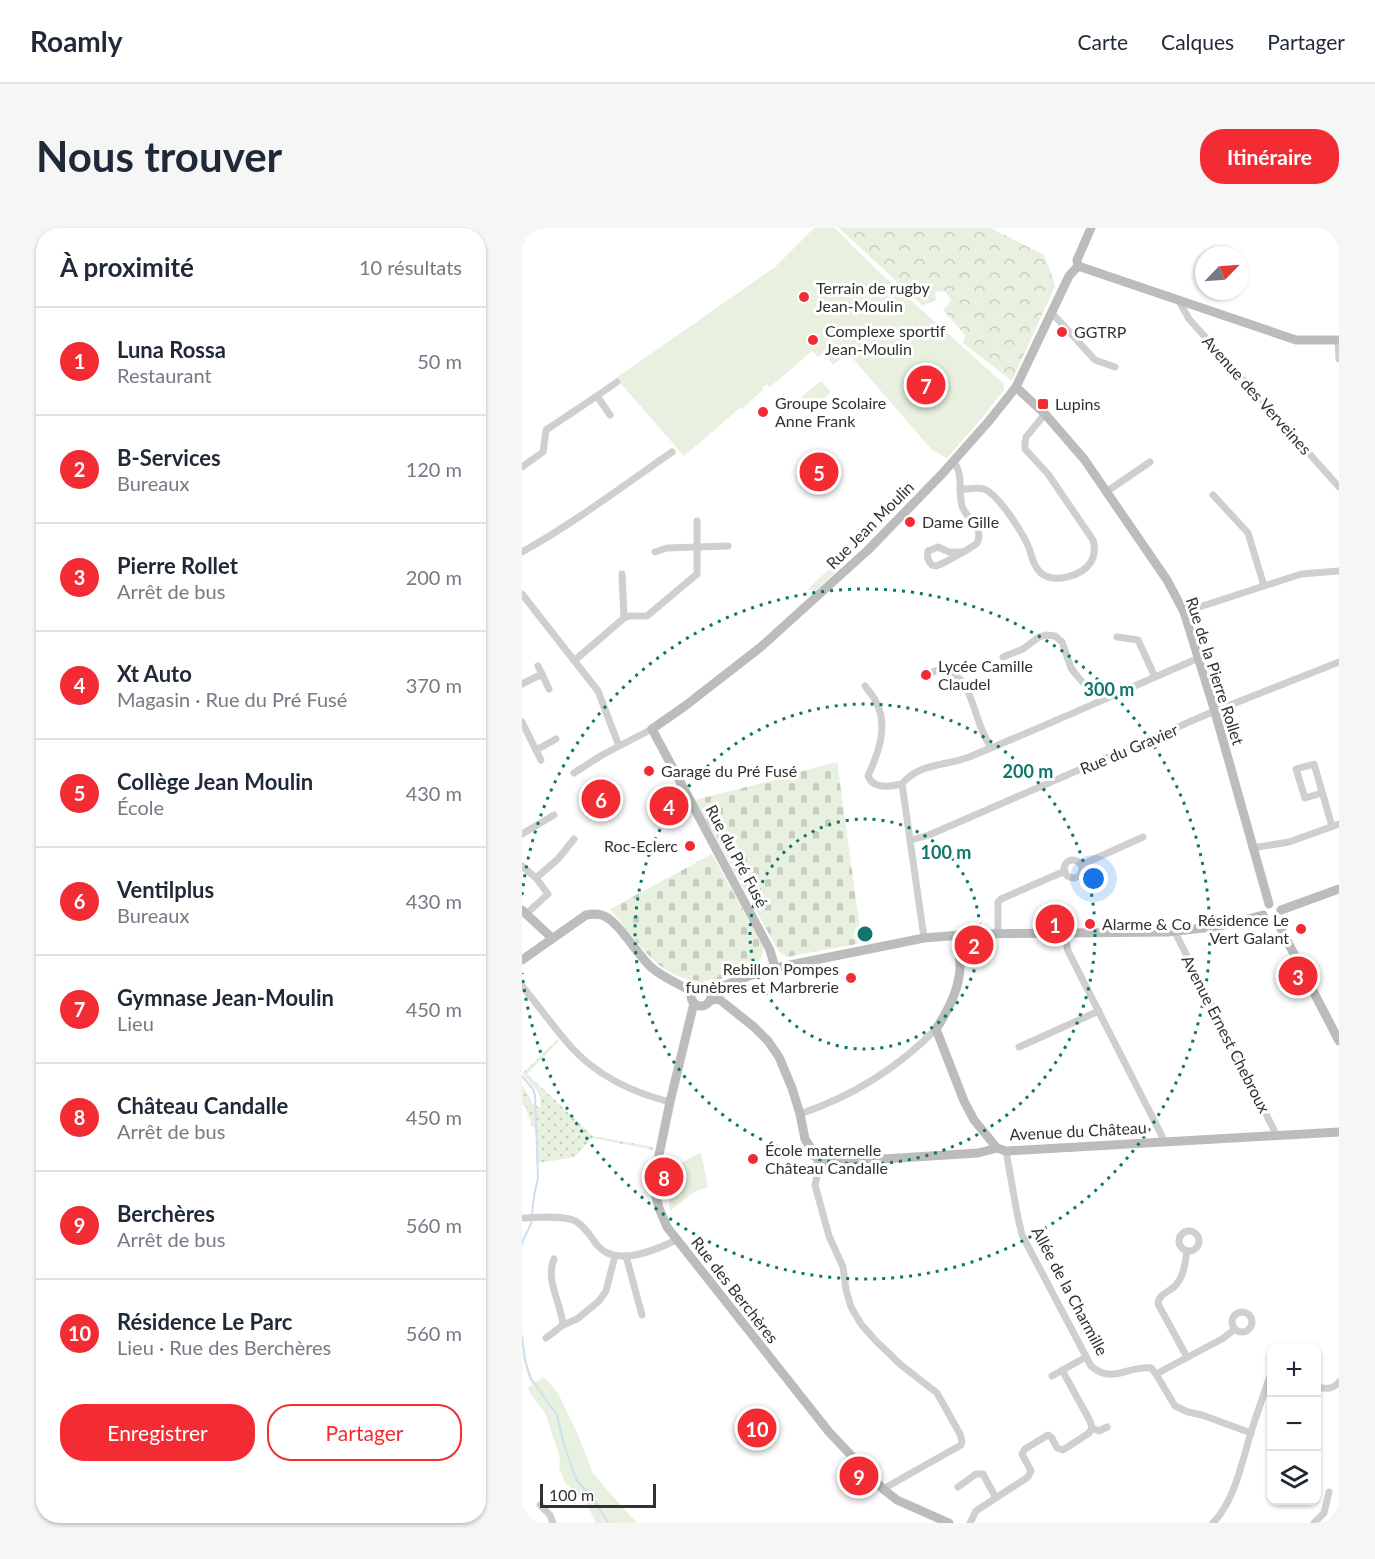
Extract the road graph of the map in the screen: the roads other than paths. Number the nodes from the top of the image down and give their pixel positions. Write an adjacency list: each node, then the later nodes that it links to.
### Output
1 (1091, 228): 2 (street, Rue Jean Moulin)
2 (1078, 266): 3 (street); 4 (street, Rue Jean Moulin)
3 (1179, 301): 5 (street); 17 (street, Avenue des Verveines)
4 (1052, 313): 7 (street); 9 (street, Rue Jean Moulin)
5 (1338, 340): 6 (street)
6 (1339, 359)
7 (1115, 367)
8 (617, 381): 10 (street)
9 (1016, 387): 11 (street, Rue de la Pierre Rollet); 14 (street, Rue Jean Moulin)
10 (597, 396): 12 (street); 16 (street)
11 (1044, 414): 18 (street); 19 (street, Rue de la Pierre Rollet)
12 (610, 415)
13 (672, 452): 24 (street)
14 (954, 461): 18 (street); 48 (street, Rue Jean Moulin)
15 (1150, 462): 19 (street)
16 (522, 467)
17 (1339, 487)
18 (960, 490): 26 (street)
19 (1106, 492): 31 (street, Rue de la Pierre Rollet)
20 (1212, 495): 29 (street)
21 (697, 521): 23 (street)
22 (728, 546): 23 (street)
23 (697, 547): 25 (street); 32 (street)
24 (522, 552)
25 (655, 552)
26 (962, 552): 26 (street)
27 (1339, 571): 29 (street)
28 (622, 574): 32 (street)
29 (1264, 586): 31 (street)
30 (522, 594): 36 (street)
31 (1184, 612): 35 (street, Rue de la Pierre Rollet)
32 (624, 618): 36 (street)
33 (1117, 637): 41 (street)
34 (1004, 657): 45 (street)
35 (1199, 658): 41 (street); 46 (street, Rue de la Pierre Rollet)
36 (574, 661): 50 (street)
37 (1339, 662): 46 (street, Rue du Gravier)
38 (538, 666): 39 (street)
39 (542, 674): 42 (street); 44 (street)
40 (924, 676): 51 (street)
41 (1155, 677): 45 (street)
42 (522, 684)
43 (865, 686): 55 (street)
44 (549, 689)
45 (1104, 698): 51 (street)
46 (1215, 712): 62 (street, Rue du Gravier); 63 (street, Rue de la Pierre Rollet)
47 (522, 722): 52 (street)
48 (652, 729): 50 (street, Rue Jean Moulin); 81 (street, Rue du Pré Fusé)
49 (556, 739): 52 (street)
50 (619, 746): 54 (street, Rue Jean Moulin)
51 (990, 747): 55 (street)
52 (536, 750): 53 (street)
53 (541, 760)
54 (574, 773)
55 (902, 784): 62 (street)
56 (1322, 793): 56 (street); 58 (street)
57 (554, 815): 59 (street)
58 (1335, 825): 63 (street)
59 (522, 834)
60 (1143, 837): 64 (street)
61 (574, 839): 67 (street)
62 (911, 840): 79 (street)
63 (1252, 848): 69 (street, Rue de la Pierre Rollet)
64 (1081, 865): 66 (street); 66 (street)
65 (522, 866): 67 (street)
66 (1065, 871): 76 (street)
67 (536, 878): 71 (street)
68 (1339, 889): 70 (street)
69 (1269, 904): 70 (street); 72 (street)
70 (1281, 910): 73 (street)
71 (524, 912): 78 (street)
72 (1263, 915): 73 (street); 74 (street)
73 (1277, 921): 88 (street)
74 (1175, 932): 75 (street); 93 (street, Avenue Ernest Chebroux)
75 (1064, 933): 76 (street); 86 (street)
76 (998, 934): 77 (street)
77 (958, 935): 79 (street); 87 (street)
78 (552, 938): 80 (street); 83 (street)
79 (924, 939): 81 (street)
80 (522, 960)
81 (775, 968): 84 (street)
82 (522, 986): 90 (street)
83 (693, 992): 84 (street); 85 (street)
84 (710, 995): 85 (street); 91 (street)
85 (694, 1003): 90 (street, Rue des Berchères)
86 (1098, 1011): 89 (street); 94 (street)
87 (936, 1029): 91 (street); 95 (street, Allée de la Charmille)
88 (1339, 1041)
89 (1019, 1047)
90 (670, 1102): 98 (street, Rue des Berchères)
91 (800, 1114): 96 (street)
92 (1339, 1132): 93 (street, Avenue du Château)
93 (1277, 1136): 94 (street, Avenue du Château)
94 (1165, 1142): 95 (street, Avenue du Château)
95 (1001, 1150): 96 (street, Avenue du Château); 107 (street, Allée de la Charmille)
96 (820, 1163): 119 (street)
97 (524, 1218): 100 (street)
98 (676, 1240): 101 (street); 119 (street, Rue des Berchères)
99 (1187, 1251): 108 (street)
100 (615, 1256): 101 (street); 104 (street)
101 (626, 1256): 103 (street)
102 (554, 1259): 104 (street)
103 (642, 1315)
104 (562, 1325): 106 (street)
105 (1235, 1329): 108 (street)
106 (546, 1338)
107 (1086, 1357): 109 (street); 110 (street, Allée de la Charmille)
108 (1187, 1358): 110 (street)
109 (1062, 1370): 111 (street); 116 (street)
110 (1156, 1374): 117 (street)
111 (1052, 1376)
112 (1339, 1382): 114 (street)
113 (1267, 1384): 117 (street)
114 (1321, 1387)
115 (1107, 1427): 116 (street)
116 (1092, 1428): 121 (street)
117 (1251, 1433): 126 (street)
118 (958, 1486): 121 (street)
119 (886, 1488): 124 (street, Rue des Berchères)
120 (1329, 1492): 127 (street)
121 (996, 1498): 125 (street)
122 (540, 1505): 123 (street)
123 (553, 1523)
124 (949, 1523)
125 (970, 1523)
126 (1213, 1523)
127 (1314, 1523)

